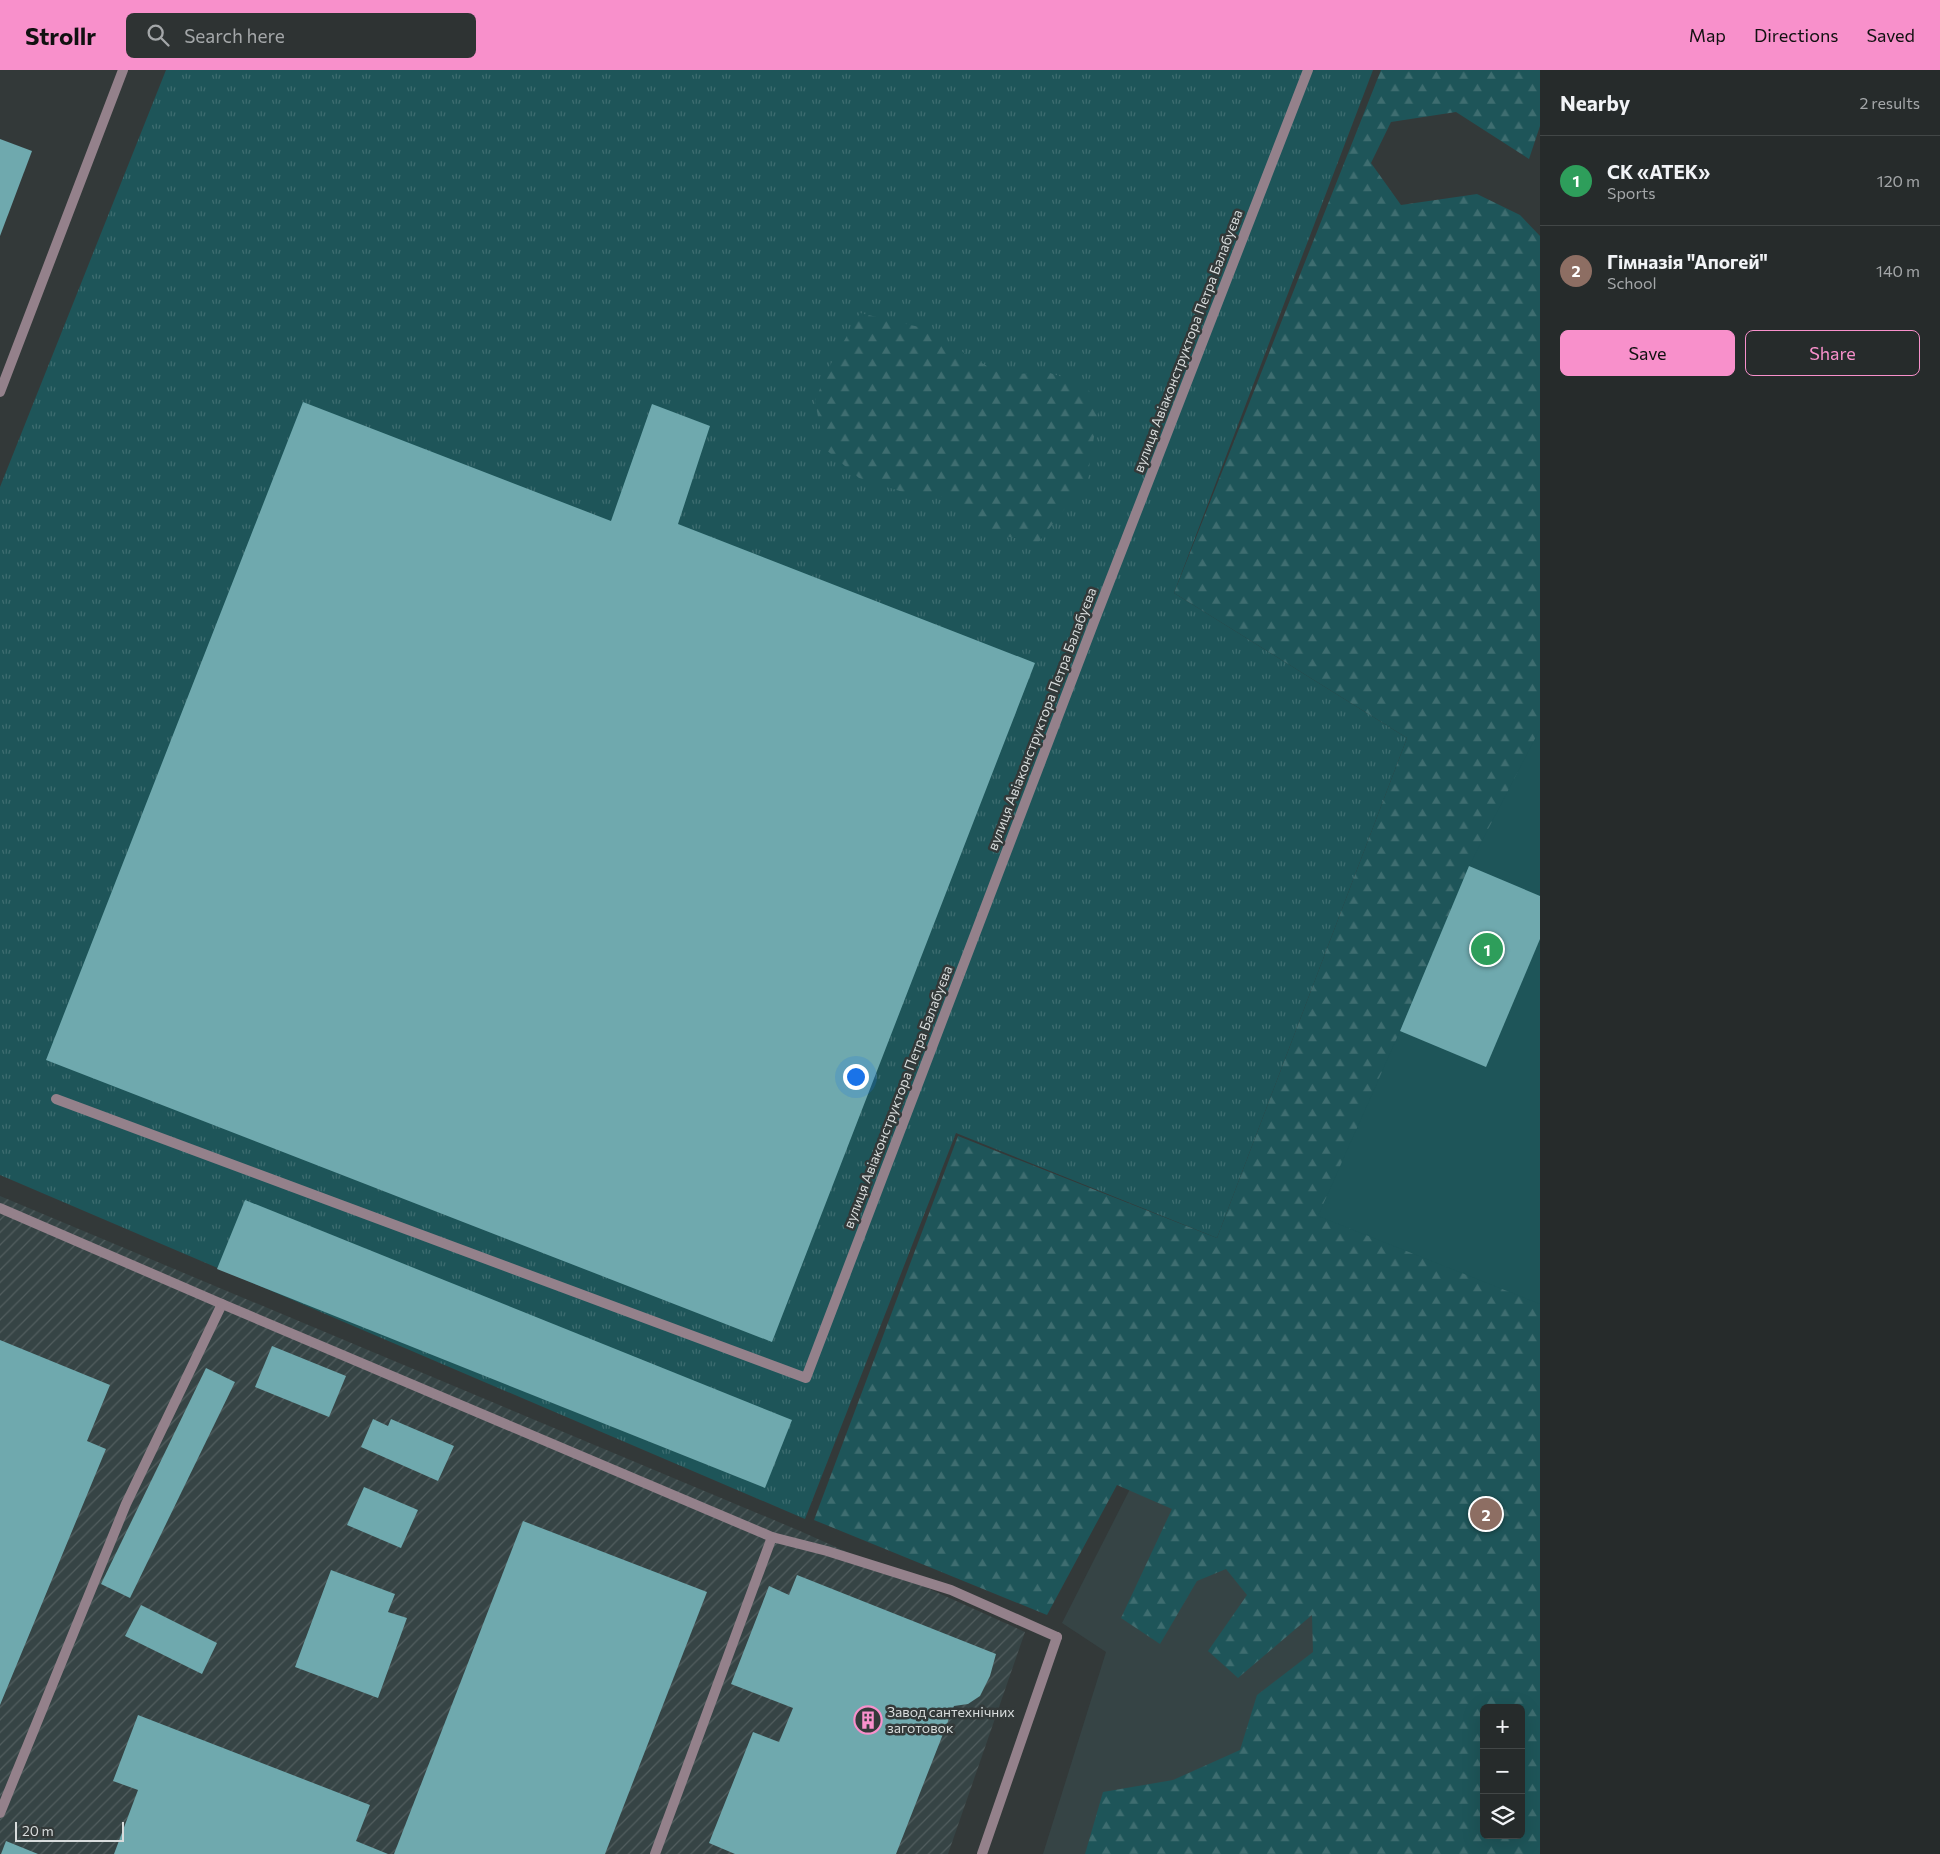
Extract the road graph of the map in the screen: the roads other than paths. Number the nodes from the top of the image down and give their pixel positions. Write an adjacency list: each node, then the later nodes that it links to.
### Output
1 (123, 70): 3 (street)
2 (1308, 70): 4 (street, вулиця Авіаконструктора Петра Балабуєва)
3 (0, 392)
4 (56, 1099)
5 (0, 1208): 6 (street)
6 (222, 1304): 7 (street); 8 (street)
7 (772, 1537): 9 (street); 10 (street)
8 (0, 1813)
9 (655, 1854)
10 (982, 1854)

